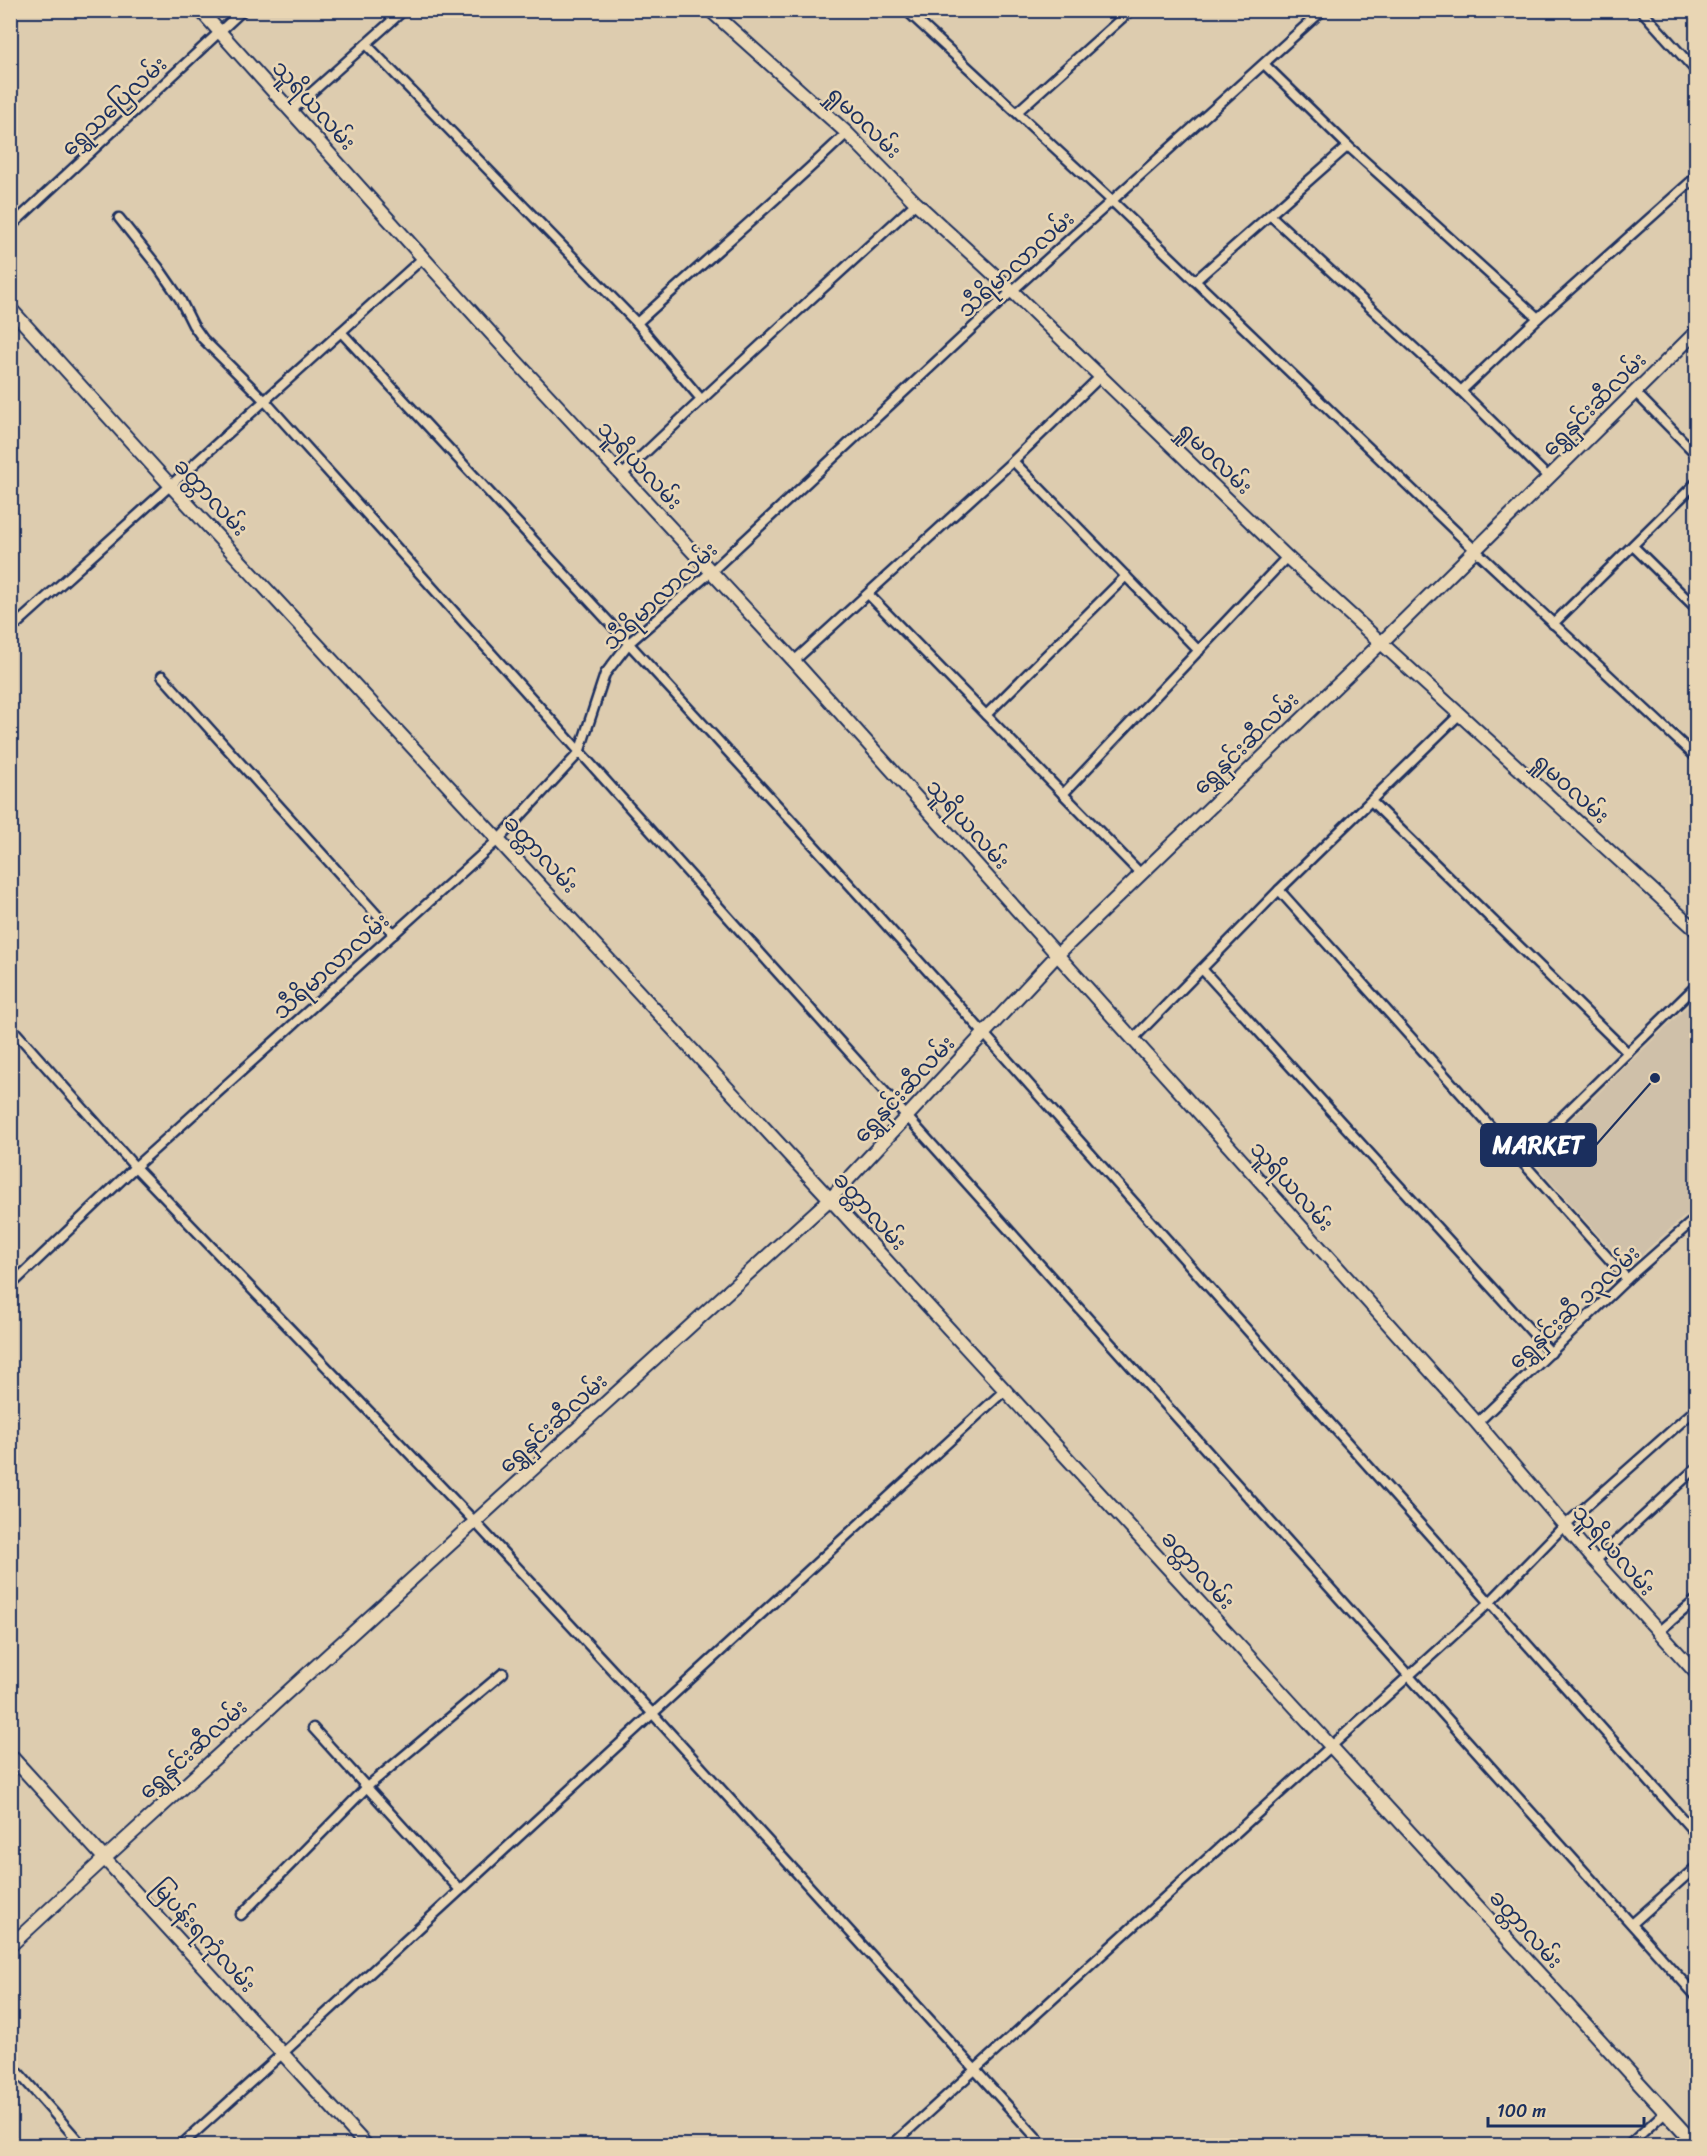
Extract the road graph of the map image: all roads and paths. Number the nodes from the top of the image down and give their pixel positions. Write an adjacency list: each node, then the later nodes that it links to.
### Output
1 (200, 10): 9 (street, သူရိယလမ်း)
2 (243, 10): 9 (street, ရွှေသပြေလမ်း)
3 (404, 10): 10 (street)
4 (906, 10): 14 (street)
5 (1131, 10): 14 (street)
6 (1323, 10): 11 (street, သီရိမာလာလမ်း)
7 (1641, 10): 12 (street)
8 (717, 13): 15 (street, ရှုမဝလမ်း)
9 (220, 32): 13 (street, သူရိယလမ်း); 22 (street, ရွှေသပြေလမ်း)
10 (366, 44): 13 (street); 28 (street)
11 (1264, 64): 16 (street); 18 (street, သီရိမာလာလမ်း)
12 (1696, 71)
13 (291, 111): 23 (street, သူရိယလမ်း)
14 (1017, 111): 18 (street)
15 (847, 133): 19 (street, ရှုမဝလမ်း); 28 (street)
16 (1348, 146): 20 (street); 27 (street)
17 (1696, 177): 27 (street)
18 (1112, 201): 24 (street); 25 (street, သီရိမာလာလမ်း)
19 (916, 203): 25 (street, ရှုမဝလမ်း); 34 (street)
20 (1270, 215): 24 (street); 32 (street)
21 (119, 218): 35 (street)
22 (10, 227)
23 (423, 258): 29 (street); 38 (street, သူရိယလမ်း)
24 (1195, 281): 43 (street)
25 (1012, 291): 31 (street, ရှုမဝလမ်း); 45 (street, သီရိမာလာလမ်း)
26 (10, 308): 41 (street, ခတ္တာလမ်း)
27 (1538, 318): 32 (street)
28 (637, 323): 34 (street)
29 (341, 332): 35 (street); 51 (street)
30 (1696, 332): 33 (street, ရွှေနှင်းဆီလမ်း)
31 (1101, 376): 37 (street); 44 (street, ရှုမဝလမ်း)
32 (1461, 391): 39 (street)
33 (1635, 392): 36 (street); 39 (street, ရွှေနှင်းဆီလမ်း)
34 (701, 399): 38 (street)
35 (265, 401): 41 (street); 58 (street)
36 (1696, 454)
37 (1013, 461): 46 (street); 47 (street)
38 (621, 476): 45 (street, သူရိယလမ်း)
39 (1549, 478): 43 (street, ရွှေနှင်းဆီလမ်း)
40 (1696, 483): 42 (street)
41 (171, 486): 50 (street); 62 (street, ခတ္တာလမ်း)
42 (1633, 546): 48 (street); 49 (street)
43 (1475, 550): 49 (street); 52 (street, ရွှေနှင်းဆီလမ်း)
44 (1287, 557): 52 (street, ရှုမဝလမ်း); 53 (street)
45 (712, 571): 51 (street, သီရိမာလာလမ်း); 54 (street, သူရိယလမ်း)
46 (1126, 576): 53 (street); 56 (street)
47 (869, 595): 54 (street); 56 (street)
48 (1696, 608)
49 (1553, 624): 59 (street)
50 (10, 630)
51 (629, 644): 58 (street, သီရိမာလာလမ်း); 71 (street)
52 (1380, 644): 57 (street, ရှုမဝလမ်း); 63 (street, ရွှေနှင်းဆီလမ်း)
53 (1199, 651): 60 (street)
54 (794, 661): 67 (street, သူရိယလမ်း)
55 (162, 676): 66 (street)
56 (986, 715): 60 (street)
57 (1459, 715): 61 (street); 65 (street, ရှုမဝလမ်း)
58 (579, 753): 62 (street, သီရိမာလာလမ်း); 74 (street)
59 (1696, 757)
60 (1063, 794): 63 (street)
61 (1371, 801): 64 (street); 73 (street)
62 (499, 839): 66 (street, သီရိမာလာလမ်း); 77 (street, ခတ္တာလမ်း)
63 (1141, 874): 67 (street, ရွှေနှင်းဆီလမ်း)
64 (1279, 890): 68 (street); 75 (street)
65 (1696, 930)
66 (394, 934): 76 (street, သီရိမာလာလမ်း)
67 (1058, 954): 71 (street, ရွှေနှင်းဆီလမ်း); 72 (street, သူရိယလမ်း)
68 (1202, 969): 72 (street); 81 (street)
69 (1696, 986): 73 (street)
70 (10, 1026): 76 (street)
71 (984, 1034): 74 (street, ရွှေနှင်းဆီလမ်း); 90 (street)
72 (1133, 1039): 84 (street, သူရိယလမ်း)
73 (1628, 1053): 75 (street)
74 (906, 1117): 77 (street, ရွှေနှင်းဆီလမ်း); 94 (street)
75 (1519, 1159): 79 (street)
76 (135, 1167): 80 (street, သီရိမာလာလမ်း); 86 (street)
77 (830, 1199): 82 (street, ခတ္တာလမ်း); 86 (street, ရွှေနှင်းဆီလမ်း)
78 (1696, 1218): 79 (street, ရွှေနှင်းဆီ ၁၃လမ်း)
79 (1627, 1280): 81 (street, ရွှေနှင်းဆီ ၁၃လမ်း)
80 (10, 1286)
81 (1551, 1353): 84 (street, ရွှေနှင်းဆီ ၁၃လမ်း)
82 (1005, 1390): 95 (street); 97 (street, ခတ္တာလမ်း)
83 (1696, 1409): 87 (street)
84 (1477, 1423): 87 (street, သူရိယလမ်း)
85 (1696, 1468): 88 (street)
86 (474, 1522): 95 (street); 101 (street, ရွှေနှင်းဆီလမ်း)
87 (1564, 1526): 88 (street, သူရိယလမ်း); 90 (street)
88 (1595, 1561): 91 (street, သူရိယလမ်း)
89 (1696, 1600): 91 (street)
90 (1489, 1604): 94 (street); 100 (street)
91 (1659, 1632): 93 (street, သူရိယလမ်း)
92 (503, 1672): 99 (street)
93 (1696, 1673)
94 (1409, 1676): 97 (street); 105 (street)
95 (652, 1713): 103 (street); 110 (street)
96 (313, 1728): 99 (street)
97 (1331, 1746): 110 (street); 111 (street, ခတ္တာလမ်း)
98 (10, 1755): 101 (street, မြပန်းရကုံလမ်း)
99 (368, 1786): 103 (street); 104 (street)
100 (1696, 1834)
101 (105, 1858): 106 (street, ရွှေနှင်းဆီလမ်း); 108 (street, မြပန်းရကုံလမ်း)
102 (1696, 1867): 105 (street)
103 (460, 1890): 108 (street)
104 (241, 1915)
105 (1632, 1924): 107 (street)
106 (10, 1946)
107 (1696, 1996)
108 (283, 2053): 113 (street); 114 (street, မြပန်းရကုံလမ်း)
109 (10, 2063): 112 (street)
110 (975, 2069): 115 (street); 116 (street)
111 (1666, 2112): 117 (street); 118 (street, ခတ္တာလမ်း)
112 (83, 2145)
113 (180, 2145)
114 (367, 2145)
115 (891, 2145)
116 (1044, 2145)
117 (1628, 2145)
118 (1696, 2145)

